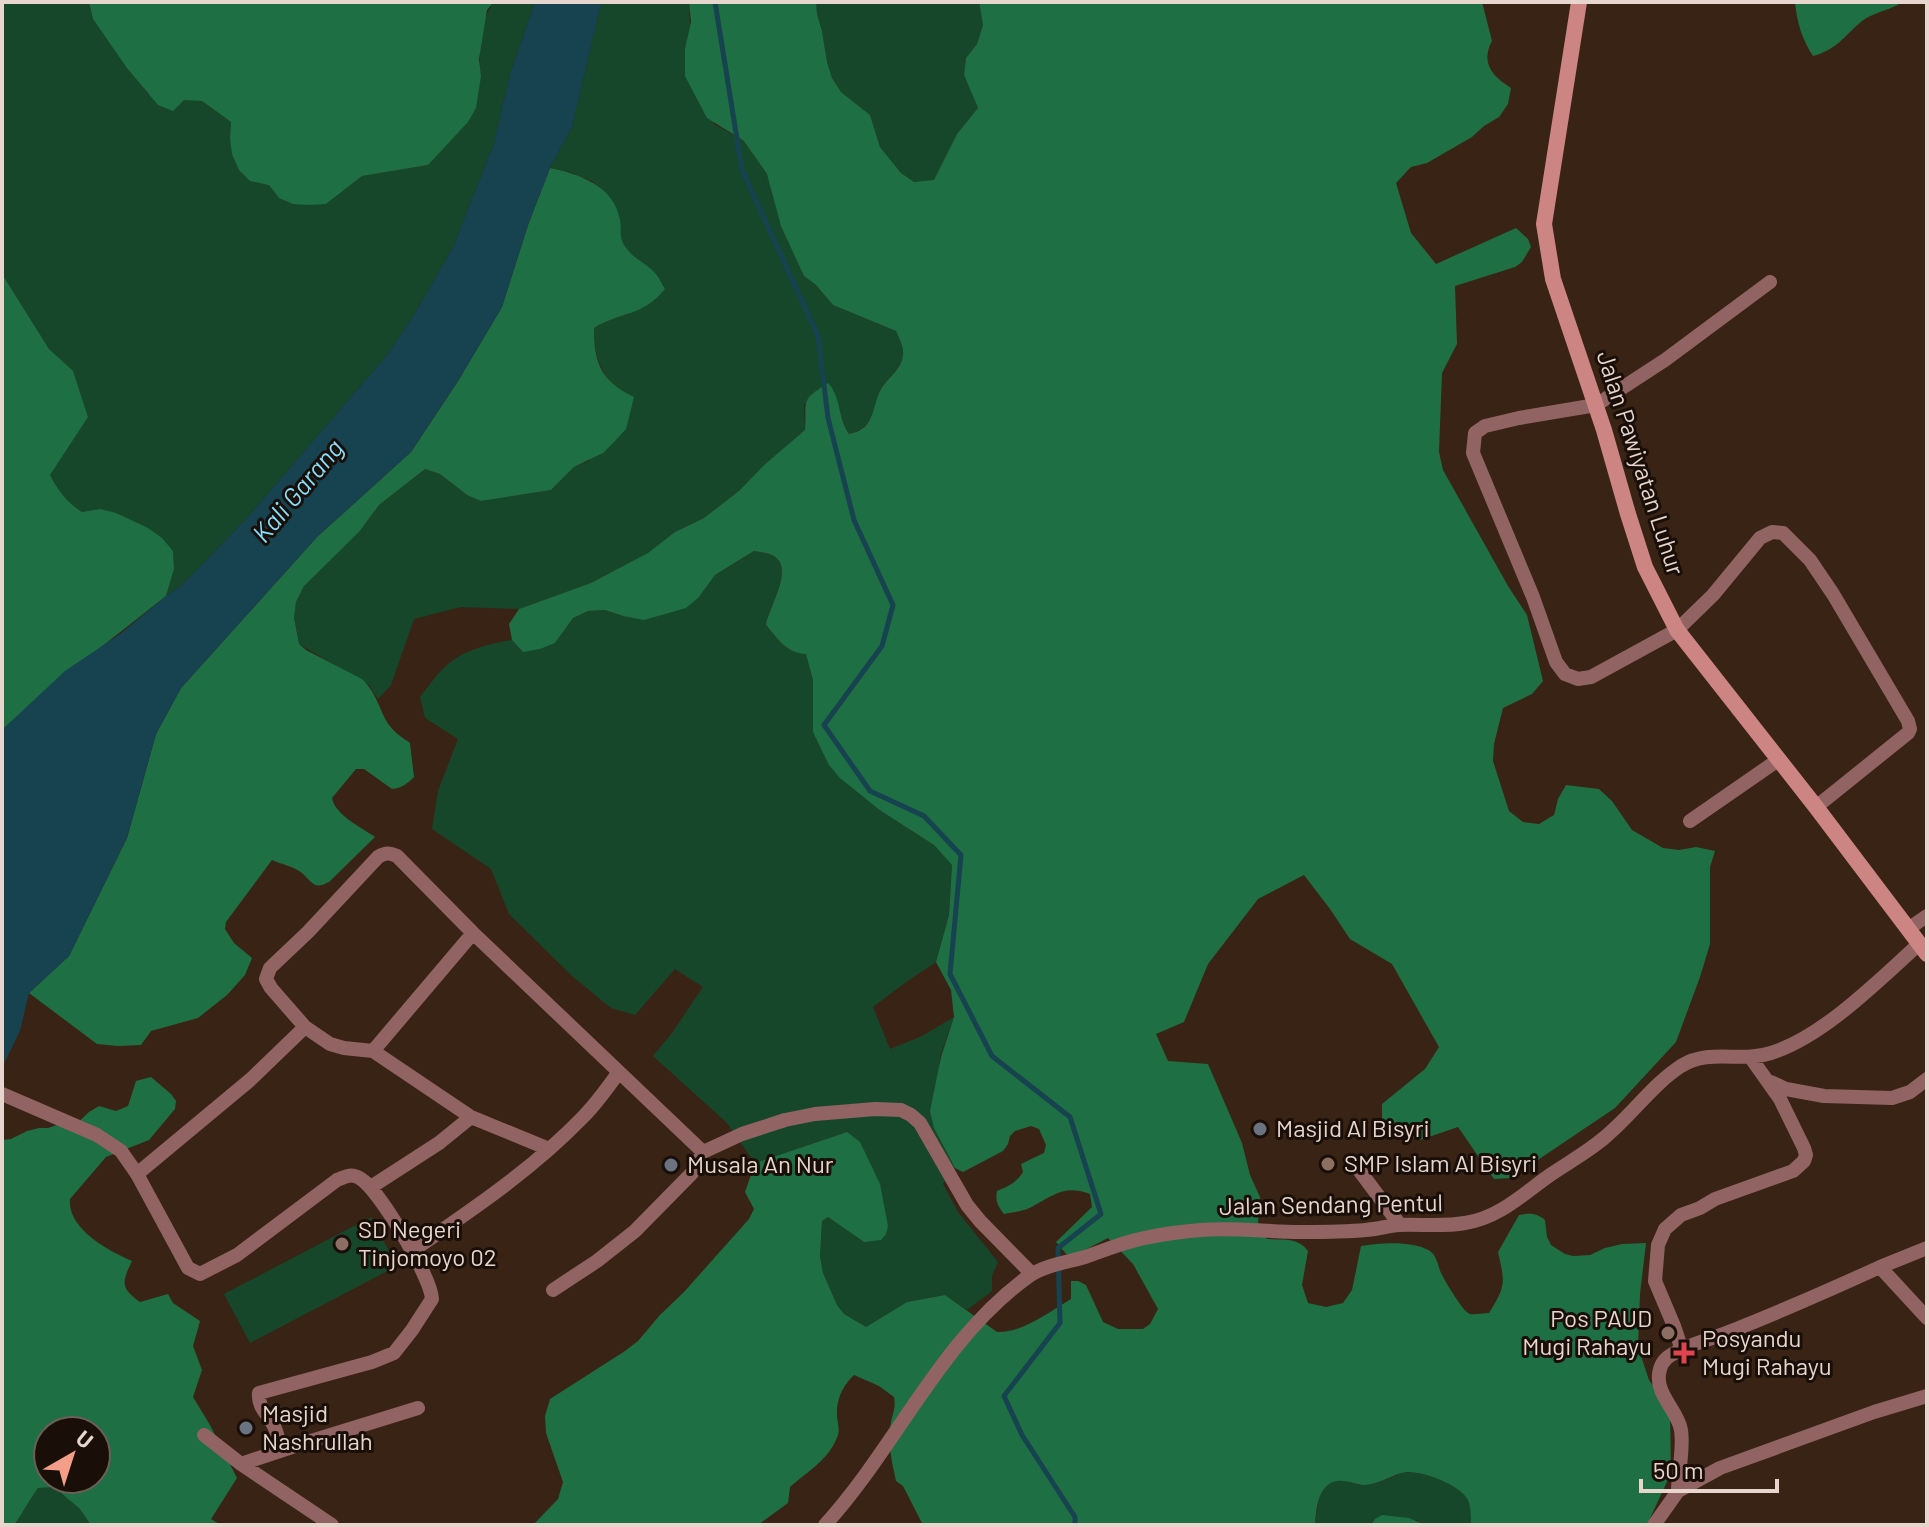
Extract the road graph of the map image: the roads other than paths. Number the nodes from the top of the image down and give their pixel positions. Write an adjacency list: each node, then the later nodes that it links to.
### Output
1 (1579, 2): 3 (main road, Jalan Pawiyatan Luhur)
2 (1770, 282): 3 (street)
3 (1596, 405): 4 (main road, Jalan Pawiyatan Luhur); 4 (street)
4 (1677, 630): 5 (main road, Jalan Pawiyatan Luhur); 6 (street)
5 (1778, 760): 6 (main road, Jalan Pawiyatan Luhur); 7 (street)
6 (1816, 807): 9 (main road, Jalan Pawiyatan Luhur)
7 (1690, 821)
8 (1927, 916): 9 (street)
9 (1908, 929): 11 (main road, Jalan Pawiyatan Luhur)
10 (473, 933): 12 (street); 13 (street); 15 (street)
11 (1923, 949): 14 (street, Jalan Sendang Pentul)
12 (305, 1027): 13 (street); 23 (street)
13 (373, 1051): 19 (street)
14 (1751, 1058): 17 (street); 25 (street, Jalan Sendang Pentul)
15 (619, 1072): 20 (street); 21 (street)
16 (1927, 1079): 17 (street)
17 (1769, 1080): 32 (street)
18 (5, 1095): 23 (street)
19 (471, 1117): 20 (street); 24 (street)
20 (549, 1149): 27 (street)
21 (703, 1152): 29 (street); 30 (street)
22 (1356, 1166): 25 (street)
23 (137, 1174): 24 (street)
24 (371, 1187): 27 (street)
25 (1400, 1225): 29 (street, Jalan Sendang Pentul)
26 (1927, 1248): 28 (street)
27 (412, 1251): 36 (street)
28 (1880, 1267): 31 (street); 32 (street)
29 (1032, 1274): 40 (street, Jalan Sendang Pentul)
30 (553, 1290)
31 (1927, 1318)
32 (1682, 1350): 38 (street)
33 (1927, 1396): 38 (street)
34 (418, 1408): 36 (street)
35 (204, 1435): 37 (street)
36 (277, 1452): 37 (street)
37 (241, 1464): 39 (street)
38 (1678, 1491): 41 (street)
39 (332, 1525)
40 (825, 1525)
41 (1654, 1525)

